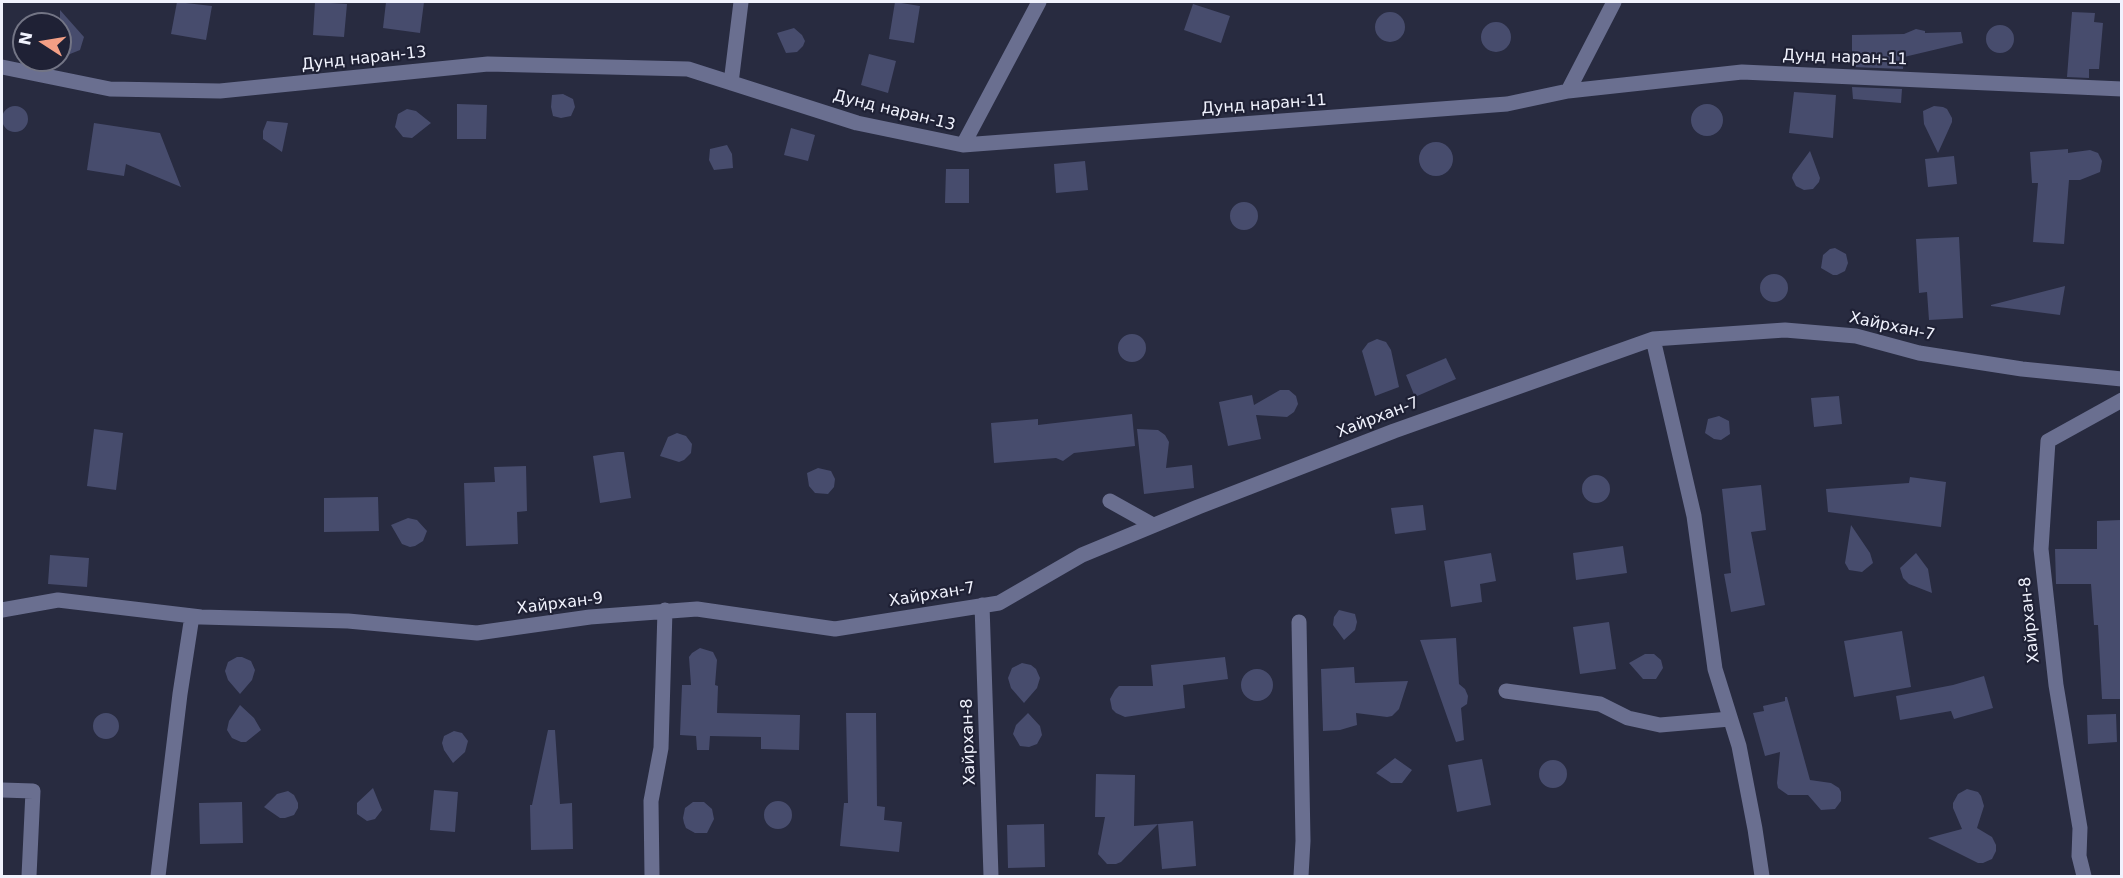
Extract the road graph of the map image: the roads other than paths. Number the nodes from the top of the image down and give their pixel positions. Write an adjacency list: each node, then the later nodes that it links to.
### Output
1 (741, 2): 5 (street)
2 (1039, 2): 8 (street, Дунд наран-13)
3 (1614, 2): 7 (street)
4 (2, 67): 5 (street, Дунд наран-13)
5 (731, 83): 8 (street, Дунд наран-13)
6 (2121, 89): 7 (street, Дунд наран-11)
7 (1568, 91): 8 (street, Дунд наран-11)
8 (963, 146)
9 (1653, 339): 10 (street, Хайрхан-7); 13 (street, Хайрхан-7); 20 (street)
10 (2121, 379)
11 (2121, 400): 28 (street, Хайрхан-8)
12 (1110, 501): 13 (street)
13 (1153, 525): 14 (street, Хайрхан-7)
14 (982, 605): 16 (street, Хайрхан-7); 25 (street, Хайрхан-8)
15 (2, 610): 17 (street, Хайрхан-9)
16 (665, 610): 17 (street, Хайрхан-9); 24 (street)
17 (192, 616): 23 (street)
18 (1299, 622): 26 (street)
19 (1506, 691): 20 (street)
20 (1731, 719): 27 (street)
21 (2, 790): 22 (street)
22 (29, 876)
23 (158, 876)
24 (652, 876)
25 (991, 876)
26 (1301, 876)
27 (1762, 876)
28 (2084, 876)

